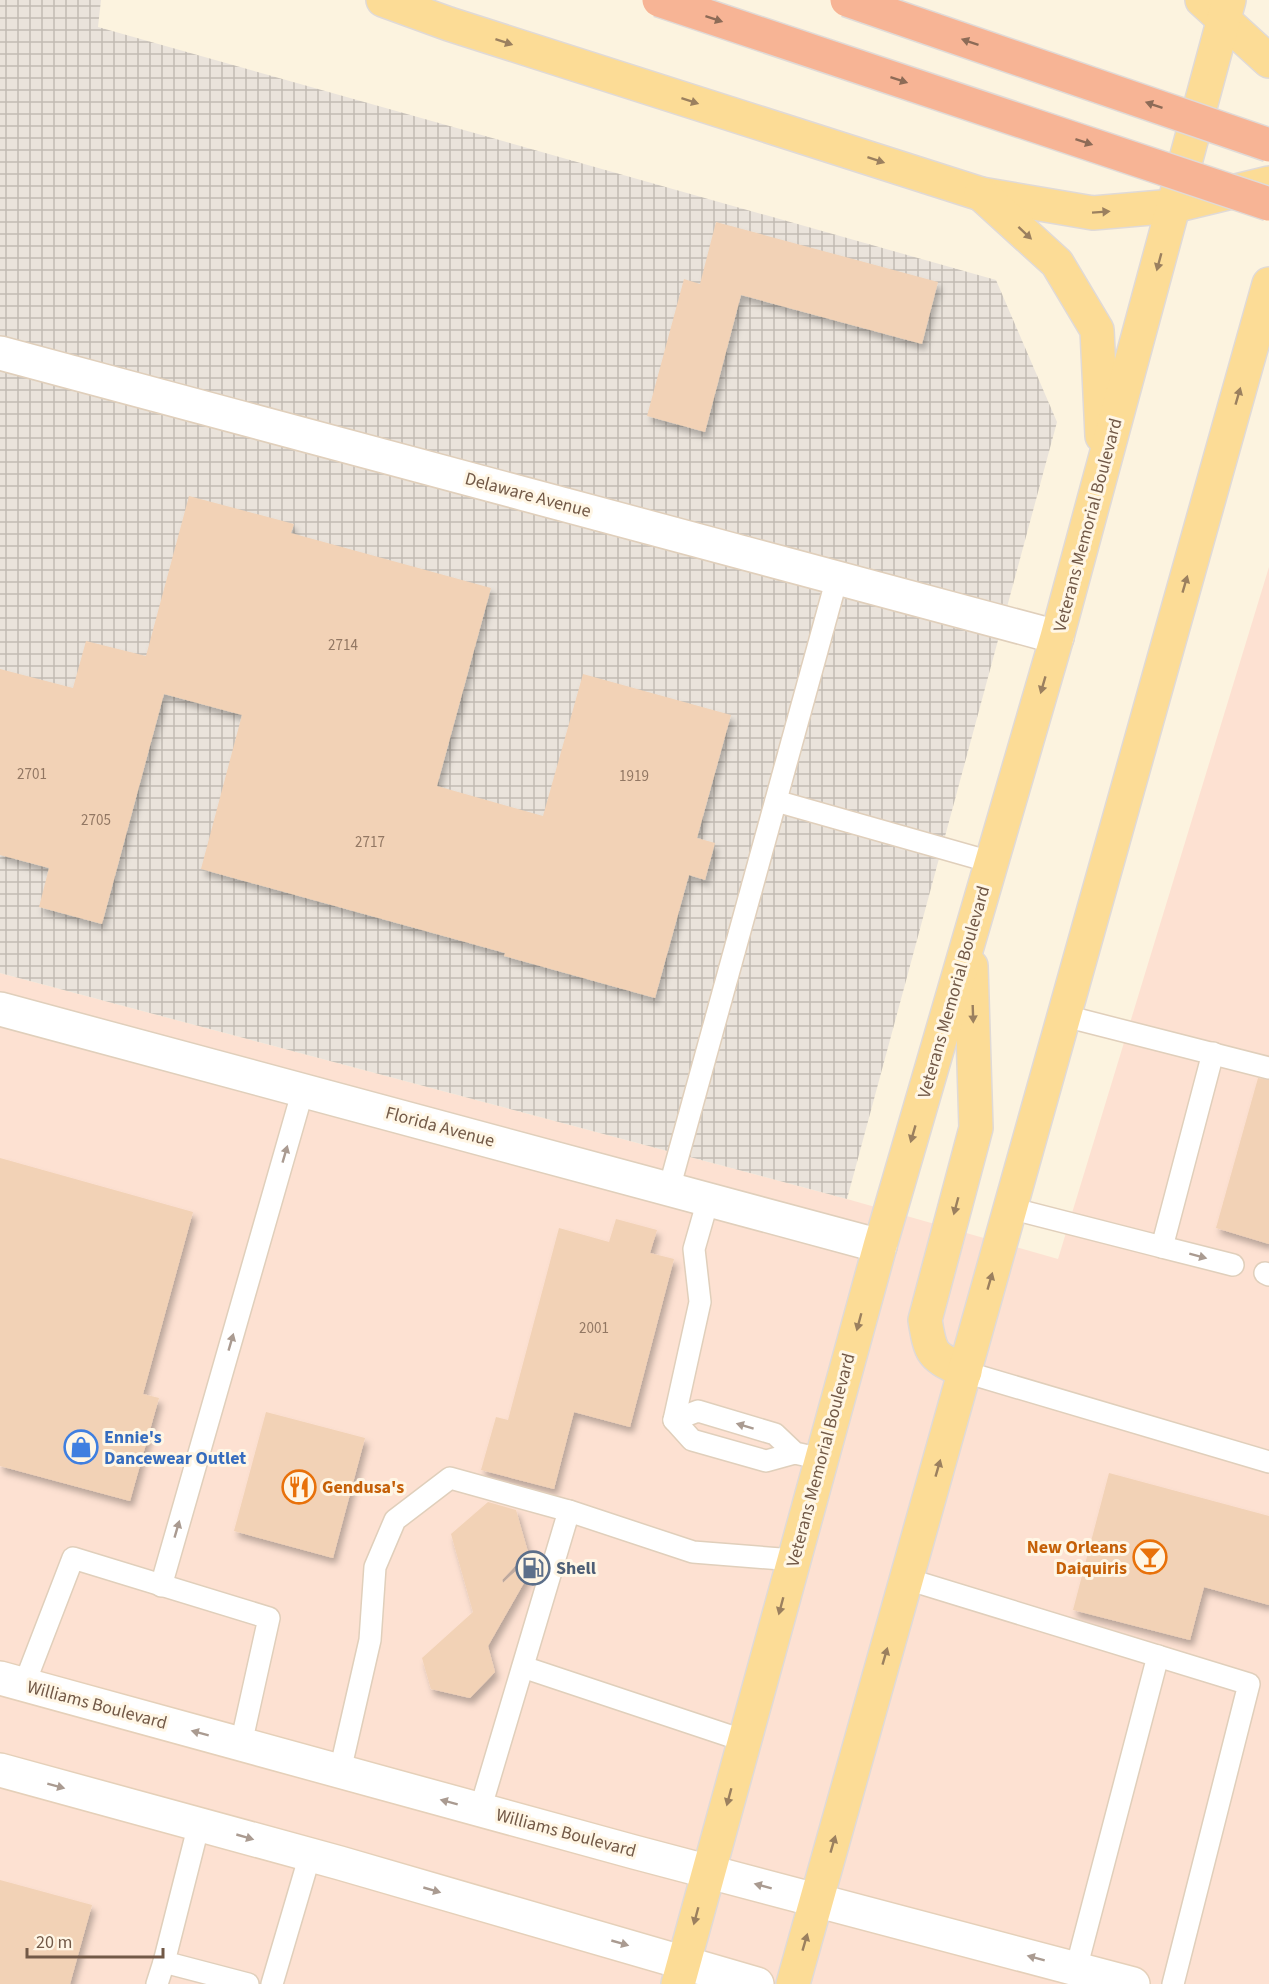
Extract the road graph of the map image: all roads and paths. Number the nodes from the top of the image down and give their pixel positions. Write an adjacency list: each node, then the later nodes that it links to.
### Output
1 (383, 0): 8 (main road, one-way to 8)
2 (659, 0): 9 (highway, one-way to 9, bridge)
3 (847, 0): 6 (highway, one-way to 3, bridge)
4 (1218, 6): 5 (main road); 10 (main road, Veterans Memorial Boulevard)
5 (1269, 60)
6 (1269, 145)
7 (1269, 183): 10 (main road)
8 (981, 194): 10 (main road, one-way to 10); 13 (main road, one-way to 13)
9 (1269, 204)
10 (1174, 206): 13 (main road, Veterans Memorial Boulevard, one-way to 13)
11 (1269, 284): 20 (main road, one-way to 11)
12 (0, 353): 14 (street, Delaware Avenue)
13 (1104, 466): 15 (main road, Veterans Memorial Boulevard)
14 (837, 578): 15 (street, Delaware Avenue); 16 (lane)
15 (1057, 637): 17 (main road, Veterans Memorial Boulevard, one-way to 17)
16 (776, 801): 17 (lane); 24 (lane)
17 (992, 862): 18 (main road, Veterans Memorial Boulevard)
18 (970, 934): 27 (main road, Veterans Memorial Boulevard, one-way to 27); 30 (main road, one-way to 30)
19 (0, 1009): 23 (street, Florida Avenue)
20 (1065, 1016): 21 (lane); 26 (main road)
21 (1213, 1053): 22 (lane); 28 (lane)
22 (1269, 1068)
23 (303, 1090): 24 (street, Florida Avenue); 37 (lane, one-way to 23)
24 (669, 1189): 25 (street, Florida Avenue)
25 (708, 1200): 27 (street, Florida Avenue); 31 (lane)
26 (1010, 1208): 28 (lane); 30 (main road, one-way to 26)
27 (880, 1246): 32 (main road, Veterans Memorial Boulevard, one-way to 32)
28 (1162, 1247): 29 (lane, one-way to 29)
29 (1233, 1265)
30 (965, 1372): 33 (lane); 36 (main road, one-way to 30)
31 (674, 1420): 32 (lane, one-way to 31); 32 (lane)
32 (808, 1456): 35 (main road, Veterans Memorial Boulevard)
33 (1269, 1462)
34 (568, 1511): 35 (lane); 39 (lane); 44 (lane)
35 (794, 1560): 41 (main road, Veterans Memorial Boulevard, one-way to 41)
36 (907, 1579): 38 (lane); 49 (main road, one-way to 36)
37 (161, 1586): 40 (lane); 42 (lane)
38 (1158, 1656): 51 (lane); 59 (lane)
39 (523, 1667): 41 (lane); 45 (lane)
40 (12, 1681): 42 (street, Williams Boulevard, one-way to 40)
41 (745, 1741): 48 (main road, Veterans Memorial Boulevard, one-way to 48)
42 (241, 1744): 44 (street, Williams Boulevard)
43 (0, 1770): 46 (street, one-way to 46)
44 (340, 1771): 45 (street, Williams Boulevard, one-way to 44)
45 (480, 1810): 48 (street, Williams Boulevard)
46 (199, 1824): 47 (street, one-way to 47); 50 (lane)
47 (310, 1855): 52 (street, one-way to 52); 55 (lane)
48 (708, 1871): 49 (street, Williams Boulevard, one-way to 48); 52 (main road, Veterans Memorial Boulevard, one-way to 52)
49 (817, 1900): 51 (street, Williams Boulevard, one-way to 49); 57 (main road, one-way to 49)
50 (164, 1962): 53 (lane); 54 (lane)
51 (1076, 1969): 58 (street, Williams Boulevard)
52 (681, 1973): 56 (street)
53 (158, 1984)
54 (248, 1984)
55 (272, 1984)
56 (757, 1984)
57 (793, 1984)
58 (1133, 1984)
59 (1173, 1984)

